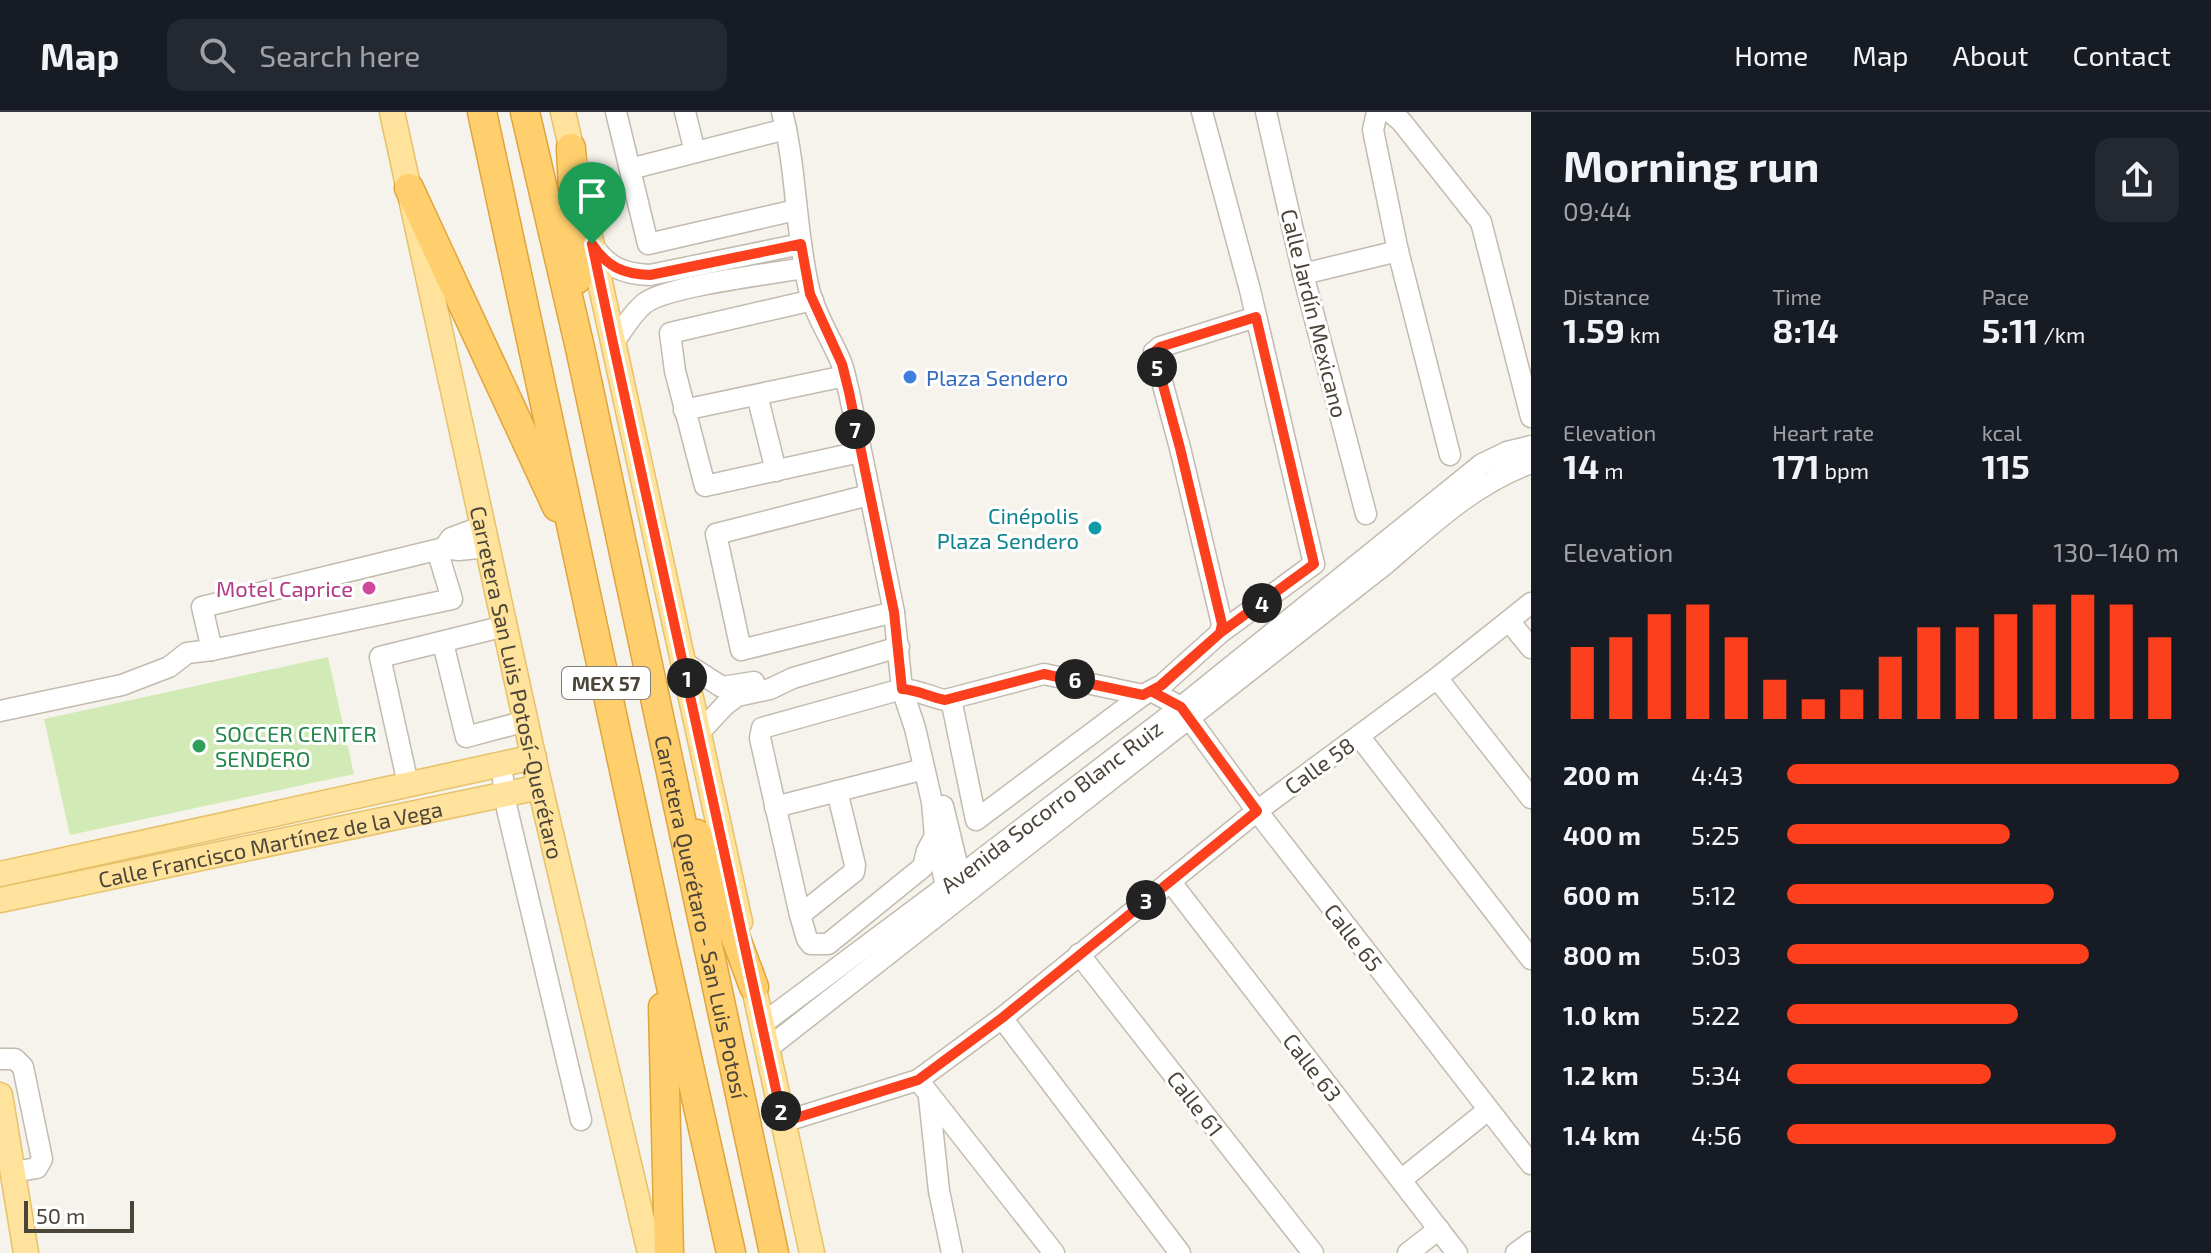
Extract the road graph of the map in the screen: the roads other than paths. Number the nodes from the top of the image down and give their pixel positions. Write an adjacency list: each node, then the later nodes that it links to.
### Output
1 (392, 112): 15 (main road, Carretera San Luis Potosí-Querétaro)
2 (482, 112): 40 (highway, Carretera Querétaro - San Luis Potosí / MEX 57)
3 (525, 112): 25 (highway, Carretera Querétaro - San Luis Potosí / MEX 57)
4 (563, 112): 12 (main road)
5 (616, 112): 14 (street)
6 (685, 112): 13 (street)
7 (1202, 112): 23 (street)
8 (1266, 112): 21 (street, Calle Jardín Mexicano)
9 (1377, 112): 19 (street)
10 (1390, 112): 29 (street)
11 (784, 120): 13 (street); 16 (street)
12 (571, 148): 17 (main road); 25 (highway)
13 (695, 152): 14 (street)
14 (630, 169): 16 (street)
15 (409, 188): 38 (main road, Carretera San Luis Potosí-Querétaro); 40 (highway)
16 (796, 210): 18 (street)
17 (592, 244): 18 (street); 24 (main road)
18 (801, 244): 20 (street)
19 (1398, 251): 21 (street); 32 (street)
20 (804, 268): 22 (street); 24 (street)
21 (1303, 274): 37 (street, Calle Jardín Mexicano)
22 (813, 300): 26 (street); 28 (street)
23 (1256, 317): 45 (street); 45 (street)
24 (613, 343): 50 (main road)
25 (580, 348): 64 (highway, Carretera Querétaro - San Luis Potosí / MEX 57)
26 (845, 376): 27 (street); 31 (street)
27 (757, 395): 28 (street); 34 (street)
28 (684, 410): 34 (street)
29 (1531, 417)
30 (1531, 446): 35 (street, Avenida Socorro Blanc Ruiz)
31 (860, 452): 34 (street); 36 (street)
32 (1450, 455)
33 (1531, 463): 35 (street, Avenida Socorro Blanc Ruiz)
34 (776, 471)
35 (1461, 491): 58 (street, Avenida Socorro Blanc Ruiz)
36 (869, 495): 42 (street); 42 (street)
37 (1366, 514)
38 (485, 536): 39 (street); 44 (main road, Carretera San Luis Potosí-Querétaro)
39 (441, 549): 49 (street); 49 (street)
40 (578, 553): 86 (highway, Carretera Querétaro - San Luis Potosí / MEX 57)
41 (1531, 603): 43 (street, Calle 58)
42 (894, 612): 47 (street)
43 (1509, 621): 48 (street); 52 (street, Calle 58)
44 (505, 626): 46 (street); 60 (main road, Carretera San Luis Potosí-Querétaro)
45 (1220, 633): 55 (street)
46 (443, 643): 63 (street); 69 (street)
47 (899, 647): 51 (street); 54 (street)
48 (1531, 648)
49 (212, 650): 53 (street)
50 (683, 662): 51 (street); 61 (main road)
51 (793, 678): 61 (street)
52 (1437, 678): 62 (street, Calle 58); 74 (street)
53 (129, 681): 57 (street); 59 (street)
54 (909, 690): 56 (street); 67 (street); 75 (street); 82 (street)
55 (1152, 690): 56 (street); 56 (street); 58 (street)
56 (951, 699)
57 (0, 703)
58 (1190, 708): 76 (street, Calle 65); 82 (street, Avenida Socorro Blanc Ruiz); 90 (street, Avenida Socorro Blanc Ruiz)
59 (0, 711)
60 (526, 721): 63 (street); 65 (main road, Carretera San Luis Potosí-Querétaro)
61 (699, 733): 89 (main road)
62 (1359, 736): 76 (street, Calle 58); 88 (street)
63 (466, 737): 68 (street)
64 (666, 750): 89 (highway); 110 (highway, Carretera Querétaro - San Luis Potosí / MEX 57)
65 (534, 757): 66 (main road, Calle Francisco Martínez de la Vega); 70 (main road, Carretera San Luis Potosí-Querétaro)
66 (501, 764): 68 (main road, Calle Francisco Martínez de la Vega); 73 (street)
67 (924, 769): 72 (street); 78 (street)
68 (472, 771): 69 (main road, Calle Francisco Martínez de la Vega)
69 (408, 784): 71 (main road, Calle Francisco Martínez de la Vega)
70 (540, 787): 73 (main road, Calle Francisco Martínez de la Vega); 107 (main road, Carretera San Luis Potosí-Querétaro)
71 (380, 790): 77 (main road); 79 (main road, Calle Francisco Martínez de la Vega)
72 (837, 791): 75 (street); 85 (street)
73 (505, 795): 77 (main road, Calle Francisco Martínez de la Vega); 98 (street)
74 (1531, 798)
75 (775, 807): 85 (street)
76 (1257, 811): 81 (street, Calle 58); 97 (street, Calle 65)
77 (386, 820): 83 (main road, Calle Francisco Martínez de la Vega)
78 (935, 836): 82 (street); 85 (street)
79 (74, 858): 80 (main road, Calle Francisco Martínez de la Vega); 83 (main road)
80 (0, 874)
81 (1170, 881): 87 (street, Calle 58); 102 (street, Calle 63)
82 (953, 882): 90 (street, Avenida Socorro Blanc Ruiz)
83 (79, 883): 84 (main road, Calle Francisco Martínez de la Vega)
84 (0, 900)
85 (800, 915)
86 (662, 946): 108 (highway); 109 (highway, Carretera Querétaro - San Luis Potosí / MEX 57)
87 (1079, 954): 91 (street, Calle 58); 105 (street, Calle 61)
88 (1531, 959)
89 (754, 987): 92 (main road)
90 (822, 992): 92 (street, Avenida Socorro Blanc Ruiz); 93 (street, Avenida Socorro Blanc Ruiz)
91 (1002, 1018): 95 (street, Calle 58); 114 (street)
92 (762, 1024): 93 (main road)
93 (767, 1049): 99 (main road)
94 (0, 1059): 101 (street)
95 (924, 1088): 99 (street, Calle 58); 112 (street); 113 (street)
96 (0, 1095): 101 (main road)
97 (1488, 1110): 100 (street, Calle 65); 102 (street)
98 (581, 1120)
99 (783, 1122): 111 (main road)
100 (1530, 1160)
101 (6, 1172): 106 (main road)
102 (1401, 1180): 103 (street, Calle 63)
103 (1439, 1229): 115 (street); 116 (street, Calle 63)
104 (1531, 1242): 117 (street)
105 (1308, 1251)
106 (26, 1253)
107 (650, 1253)
108 (669, 1253)
109 (731, 1253)
110 (774, 1253)
111 (812, 1253)
112 (952, 1253)
113 (1054, 1253)
114 (1180, 1253)
115 (1408, 1253)
116 (1457, 1253)
117 (1516, 1253)

